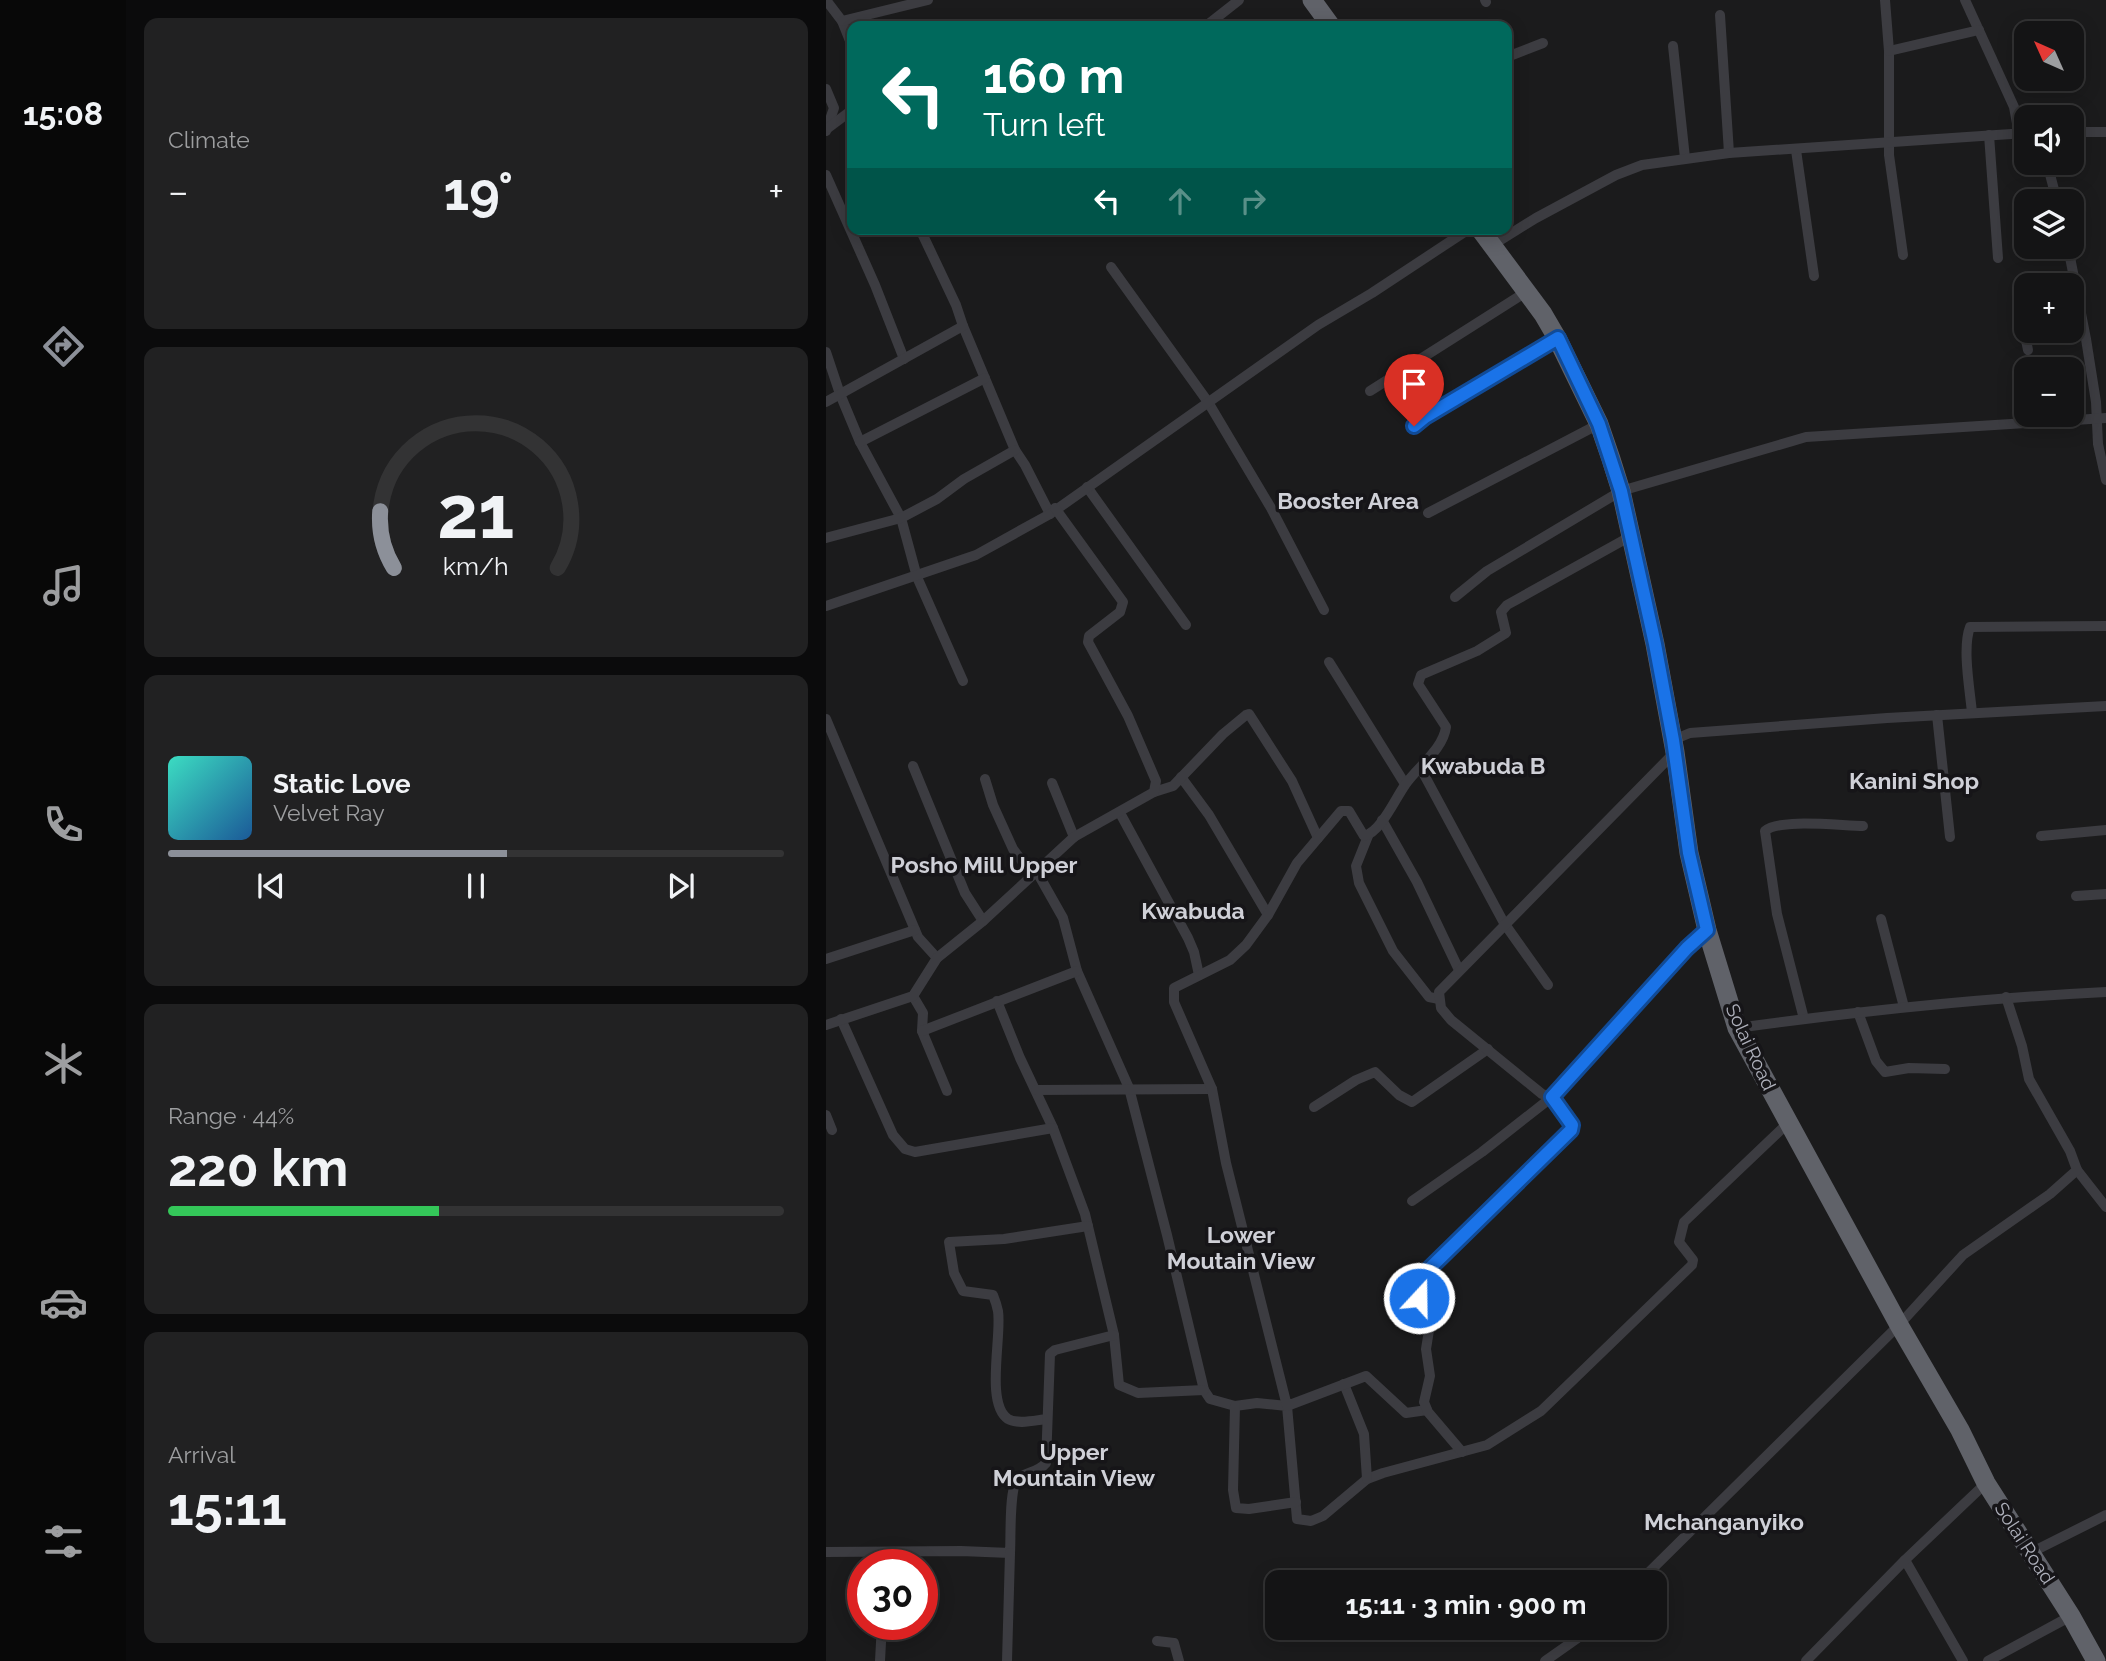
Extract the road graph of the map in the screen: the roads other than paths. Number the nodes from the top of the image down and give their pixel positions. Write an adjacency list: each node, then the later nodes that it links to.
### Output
1 (826, 0): 8 (street)
2 (928, 0): 8 (street)
3 (1239, 0): 9 (street)
4 (1312, 0): 10 (highway)
5 (1885, 0): 15 (street)
6 (1965, 0): 11 (street)
7 (1720, 15): 27 (street)
8 (842, 21): 12 (street)
9 (1212, 21)
10 (1327, 21)
11 (1979, 30): 15 (street); 18 (street)
12 (847, 34)
13 (1543, 43): 16 (street)
14 (1673, 46): 28 (street)
15 (1889, 51): 25 (street)
16 (1512, 55)
17 (826, 89): 20 (street)
18 (2014, 107)
19 (847, 114): 20 (street)
20 (827, 129)
21 (2084, 132): 22 (street)
22 (2106, 132)
23 (2014, 134): 24 (street)
24 (1989, 135): 25 (street); 39 (street)
25 (1890, 142): 26 (street); 38 (street)
26 (1796, 150): 27 (street); 41 (street)
27 (1729, 153): 28 (street)
28 (1685, 158): 31 (street)
29 (826, 175): 30 (street)
30 (847, 222)
31 (1512, 233)
32 (853, 235): 49 (street)
33 (923, 235): 43 (street)
34 (1460, 235): 54 (street)
35 (1484, 235): 37 (highway, Solai Road)
36 (1509, 235): 37 (street)
37 (1491, 246): 42 (highway, Solai Road)
38 (1903, 255)
39 (1998, 258)
40 (1111, 267): 54 (street)
41 (1814, 276)
42 (1526, 292): 44 (highway, Solai Road); 51 (street)
43 (963, 326): 49 (street); 50 (street)
44 (1558, 338): 56 (highway, Solai Road); 57 (street)
45 (2084, 340): 55 (street)
46 (2027, 343): 47 (street)
47 (2028, 350)
48 (826, 352): 52 (street)
49 (904, 359): 52 (street)
50 (985, 378): 58 (street); 59 (street)
51 (1370, 391)
52 (840, 394): 53 (street); 58 (street)
53 (826, 402)
54 (1208, 402): 61 (street); 71 (street)
55 (2101, 418): 60 (street); 62 (street)
56 (1599, 424): 62 (highway, Solai Road); 64 (street)
57 (1414, 426)
58 (860, 442): 65 (street)
59 (1015, 450): 63 (street); 65 (street)
60 (2106, 480)
61 (1087, 487): 63 (street); 72 (street)
62 (1621, 491): 66 (highway, Solai Road); 69 (street)
63 (1052, 511): 68 (street); 87 (street)
64 (1428, 513)
65 (901, 518): 67 (street); 68 (street)
66 (1631, 536): 80 (highway, Solai Road); 82 (street)
67 (826, 538)
68 (917, 577): 70 (street); 75 (street)
69 (1455, 597)
70 (826, 606)
71 (1324, 610)
72 (1186, 625)
73 (2106, 626): 77 (street)
74 (1329, 662): 86 (street)
75 (963, 681)
76 (2106, 706): 77 (street)
77 (1972, 713): 78 (street)
78 (1937, 715): 80 (street); 95 (street)
79 (826, 719): 104 (street)
80 (1674, 746): 103 (street); 105 (highway, Solai Road)
81 (913, 765): 102 (street)
82 (1421, 769): 86 (street); 103 (street)
83 (1181, 777): 87 (street); 96 (street); 100 (street)
84 (985, 779): 97 (street)
85 (1052, 783): 94 (street)
86 (1405, 784): 89 (street)
87 (1154, 792): 88 (street)
88 (1120, 813): 94 (street); 110 (street)
89 (1382, 820): 92 (street); 108 (street)
90 (1863, 826): 120 (street)
91 (2106, 830): 93 (street)
92 (1368, 836): 96 (street); 115 (street)
93 (2041, 836)
94 (1074, 837): 97 (street)
95 (1950, 837)
96 (1318, 838): 100 (street)
97 (1037, 872): 102 (street); 109 (street)
98 (2106, 894): 99 (street)
99 (2076, 896)
100 (1268, 915): 110 (street)
101 (1881, 919): 117 (street)
102 (983, 921): 106 (street)
103 (1504, 923): 108 (street); 111 (street)
104 (915, 930): 106 (street); 107 (street)
105 (1707, 930): 122 (highway, Solai Road); 130 (street)
106 (937, 958): 113 (street)
107 (826, 959)
108 (1459, 970): 115 (street)
109 (1077, 971): 116 (street); 126 (street)
110 (1199, 975): 127 (street)
111 (1548, 985)
112 (2106, 992): 114 (street)
113 (913, 996): 119 (street); 123 (street)
114 (2006, 997): 117 (street); 136 (street)
115 (1439, 999): 124 (street)
116 (997, 1001): 123 (street); 128 (street)
117 (1904, 1007): 118 (street)
118 (1858, 1012): 120 (street); 125 (street)
119 (841, 1019): 121 (street); 134 (street)
120 (1804, 1019): 122 (street)
121 (826, 1025)
122 (1737, 1028): 133 (highway, Solai Road)
123 (922, 1031): 129 (street)
124 (1488, 1049): 130 (street); 131 (street)
125 (1945, 1069)
126 (1129, 1088): 127 (street); 128 (street); 143 (street)
127 (1212, 1089): 145 (street)
128 (1036, 1090): 134 (street)
129 (947, 1091)
130 (1552, 1097): 137 (street); 146 (street)
131 (1314, 1107)
132 (826, 1115): 135 (street)
133 (1789, 1122): 140 (highway, Solai Road); 148 (street)
134 (1054, 1128): 139 (street)
135 (832, 1130)
136 (2077, 1170): 138 (street); 140 (street)
137 (1412, 1200)
138 (2106, 1207)
139 (1088, 1226): 141 (street); 147 (street)
140 (1899, 1325): 150 (highway, Solai Road); 159 (street)
141 (1114, 1335): 143 (street); 147 (street)
142 (1344, 1384): 145 (street); 146 (street); 149 (street)
143 (1203, 1390): 144 (street)
144 (1235, 1406): 145 (street); 151 (street)
145 (1287, 1406): 151 (street)
146 (1427, 1410): 148 (street)
147 (1047, 1419): 156 (street)
148 (1462, 1452): 149 (street)
149 (1367, 1479): 151 (street)
150 (1986, 1483): 157 (highway, Solai Road); 158 (street)
151 (1296, 1502)
152 (2106, 1515): 157 (street)
153 (938, 1551): 156 (street)
154 (826, 1552): 155 (street)
155 (847, 1552)
156 (1010, 1553): 165 (street)
157 (2030, 1553): 160 (highway, Solai Road)
158 (1905, 1560): 168 (street); 169 (street)
159 (1651, 1570)
160 (2071, 1616): 170 (street); 171 (highway, Solai Road)
161 (881, 1640): 164 (street)
162 (1575, 1640): 167 (street)
163 (1157, 1641): 166 (street)
164 (880, 1661)
165 (1007, 1661)
166 (1179, 1661)
167 (1545, 1661)
168 (1806, 1661)
169 (1963, 1661)
170 (1988, 1661)
171 (2096, 1661)

